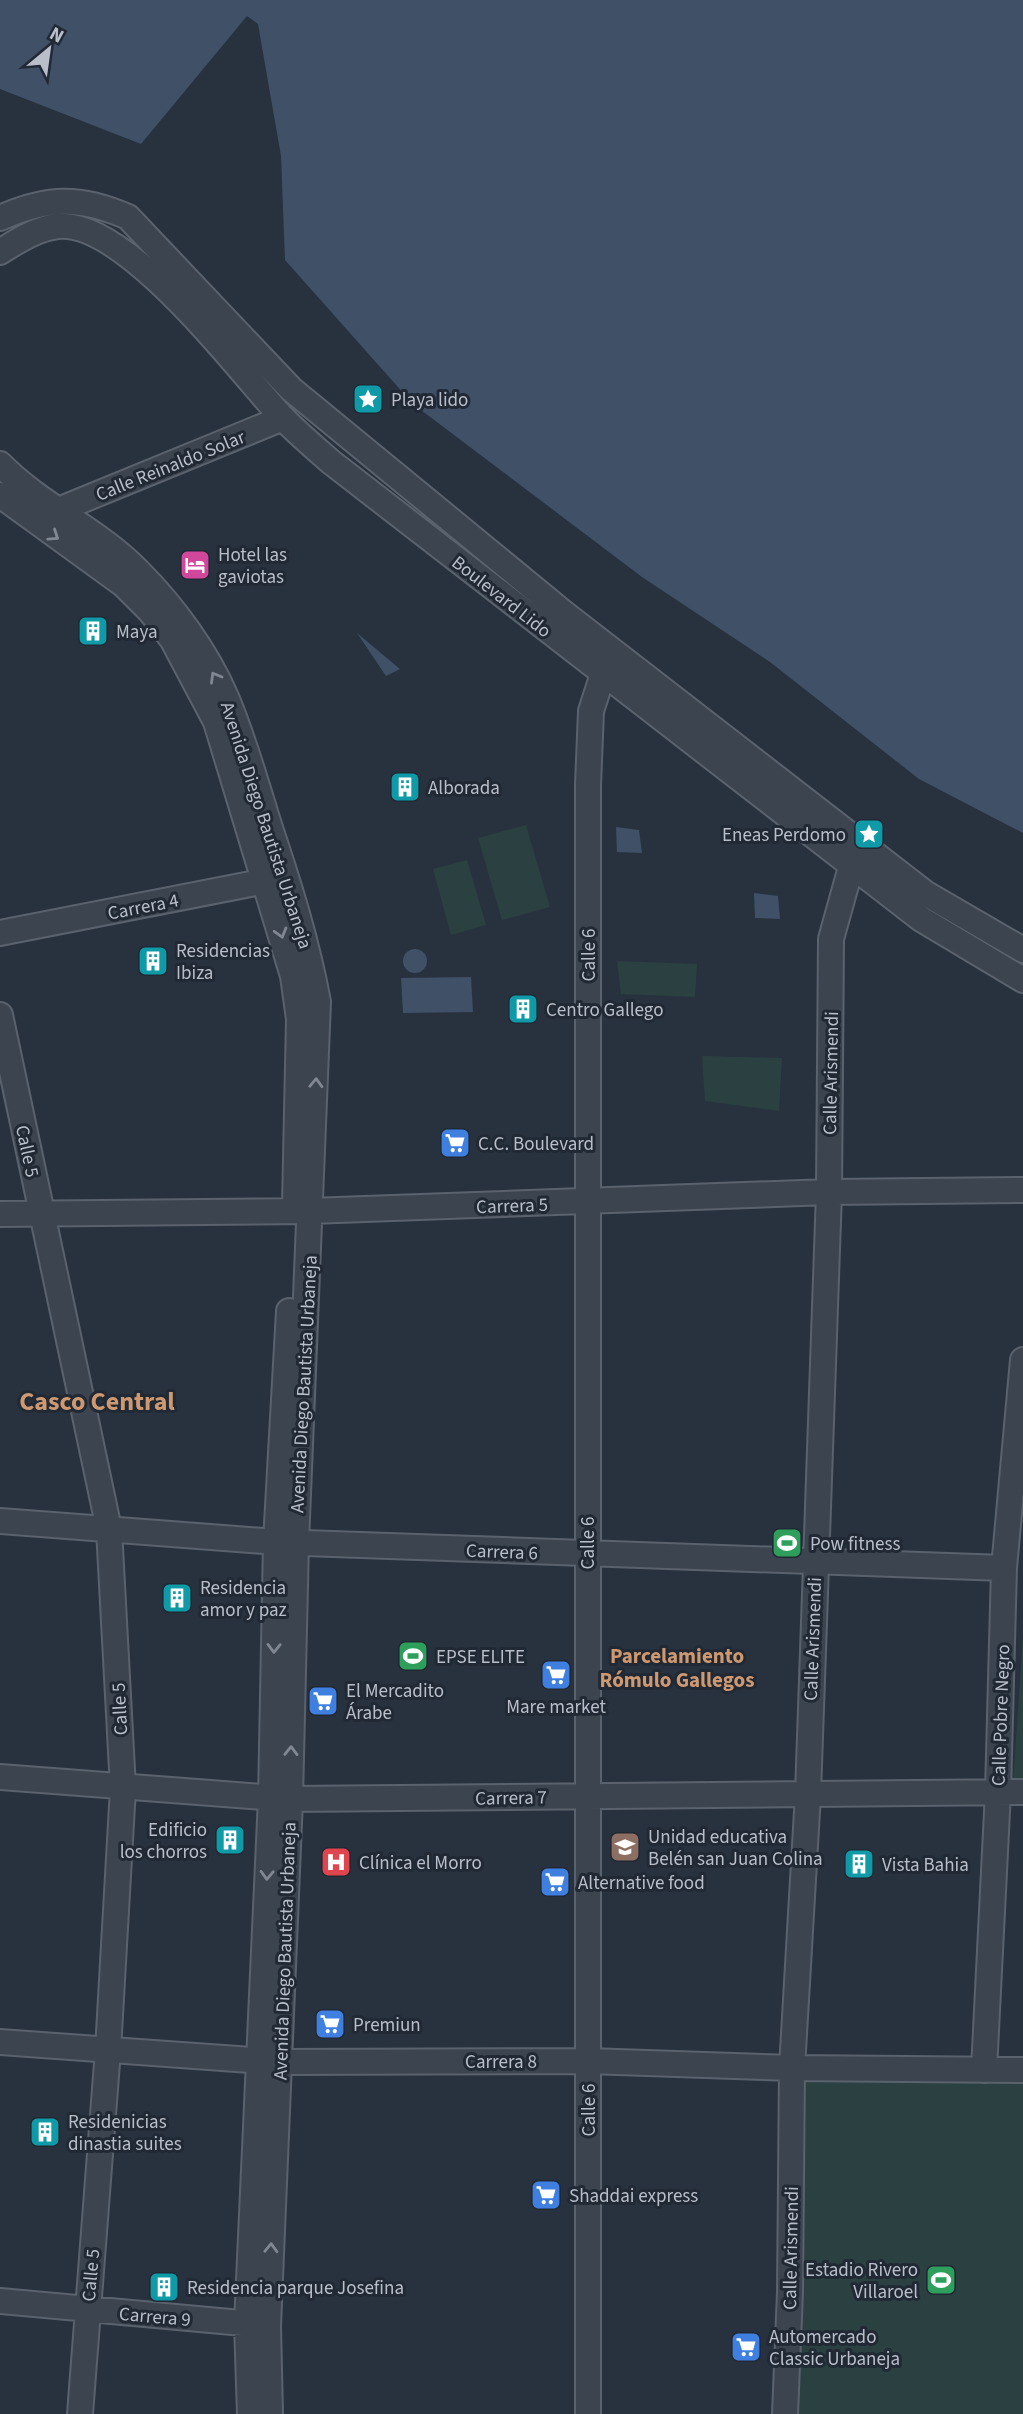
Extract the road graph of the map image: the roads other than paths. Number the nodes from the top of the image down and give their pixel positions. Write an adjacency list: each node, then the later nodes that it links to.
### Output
1 (0, 218): 11 (street, Boulevard Lido)
2 (0, 251): 3 (street, Boulevard Lido)
3 (283, 418): 6 (street, Calle Reinaldo Solar); 7 (street, Boulevard Lido)
4 (0, 464): 6 (street, Avenida Diego Bautista Urbaneja)
5 (0, 495): 9 (street, Avenida Diego Bautista Urbaneja, one-way to 9)
6 (56, 511): 9 (street, Avenida Diego Bautista Urbaneja, one-way to 6)
7 (603, 674): 8 (street, Boulevard Lido); 16 (street, Calle 6)
8 (851, 867): 12 (street, Boulevard Lido); 15 (street, Calle Arismendi)
9 (276, 880): 10 (street, Carrera 4); 17 (street, Avenida Diego Bautista Urbaneja)
10 (0, 933)
11 (1023, 950)
12 (1023, 980)
13 (0, 1015): 18 (street, Calle 5)
14 (1023, 1190): 15 (street, Carrera 5)
15 (829, 1192): 16 (street, Carrera 5); 25 (street, Calle Arismendi)
16 (587, 1203): 17 (street, Carrera 5); 24 (street, Calle 6)
17 (303, 1211): 18 (street, Carrera 5); 23 (street, Avenida Diego Bautista Urbaneja)
18 (41, 1213): 19 (street, Carrera 5); 22 (street, Calle 5)
19 (0, 1214)
20 (1023, 1360): 26 (street, Calle Pobre Negro)
21 (0, 1521): 22 (street, Carrera 6)
22 (109, 1530): 23 (street, Carrera 6); 28 (street, Calle 5)
23 (286, 1543): 24 (street, Carrera 6); 33 (street, Avenida Diego Bautista Urbaneja)
24 (587, 1553): 25 (street, Carrera 6); 32 (street, Calle 6)
25 (814, 1562): 26 (street, Carrera 6); 31 (street, Calle Arismendi)
26 (1004, 1568): 29 (street, Calle Pobre Negro)
27 (0, 1777): 28 (street, Carrera 7)
28 (123, 1788): 33 (street, Carrera 7); 35 (street, Calle 5)
29 (998, 1791): 30 (street, Carrera 7); 31 (street, Carrera 7); 39 (street, Calle Pobre Negro)
30 (1023, 1792)
31 (808, 1794): 32 (street, Carrera 7); 38 (street, Calle Arismendi)
32 (588, 1796): 33 (street, Carrera 7); 37 (street, Calle 6)
33 (280, 1799): 36 (street, Avenida Diego Bautista Urbaneja)
34 (0, 2042): 35 (street, Carrera 8)
35 (108, 2050): 36 (street, Carrera 8); 41 (street, Calle 5)
36 (269, 2061): 37 (street, Carrera 8); 42 (street, Avenida Diego Bautista Urbaneja)
37 (588, 2061): 38 (street, Carrera 8); 46 (street, Calle 6)
38 (792, 2068): 39 (street, Carrera 8); 47 (street, Calle Arismendi)
39 (1008, 2073)
40 (0, 2301): 41 (street, Carrera 9)
41 (87, 2311): 42 (street, Carrera 9); 43 (street, Calle 5)
42 (258, 2325): 44 (street, Avenida Diego Bautista Urbaneja); 45 (street, Avenida Diego Bautista Urbaneja)
43 (80, 2414)
44 (250, 2414)
45 (270, 2414)
46 (588, 2414)
47 (785, 2414)

